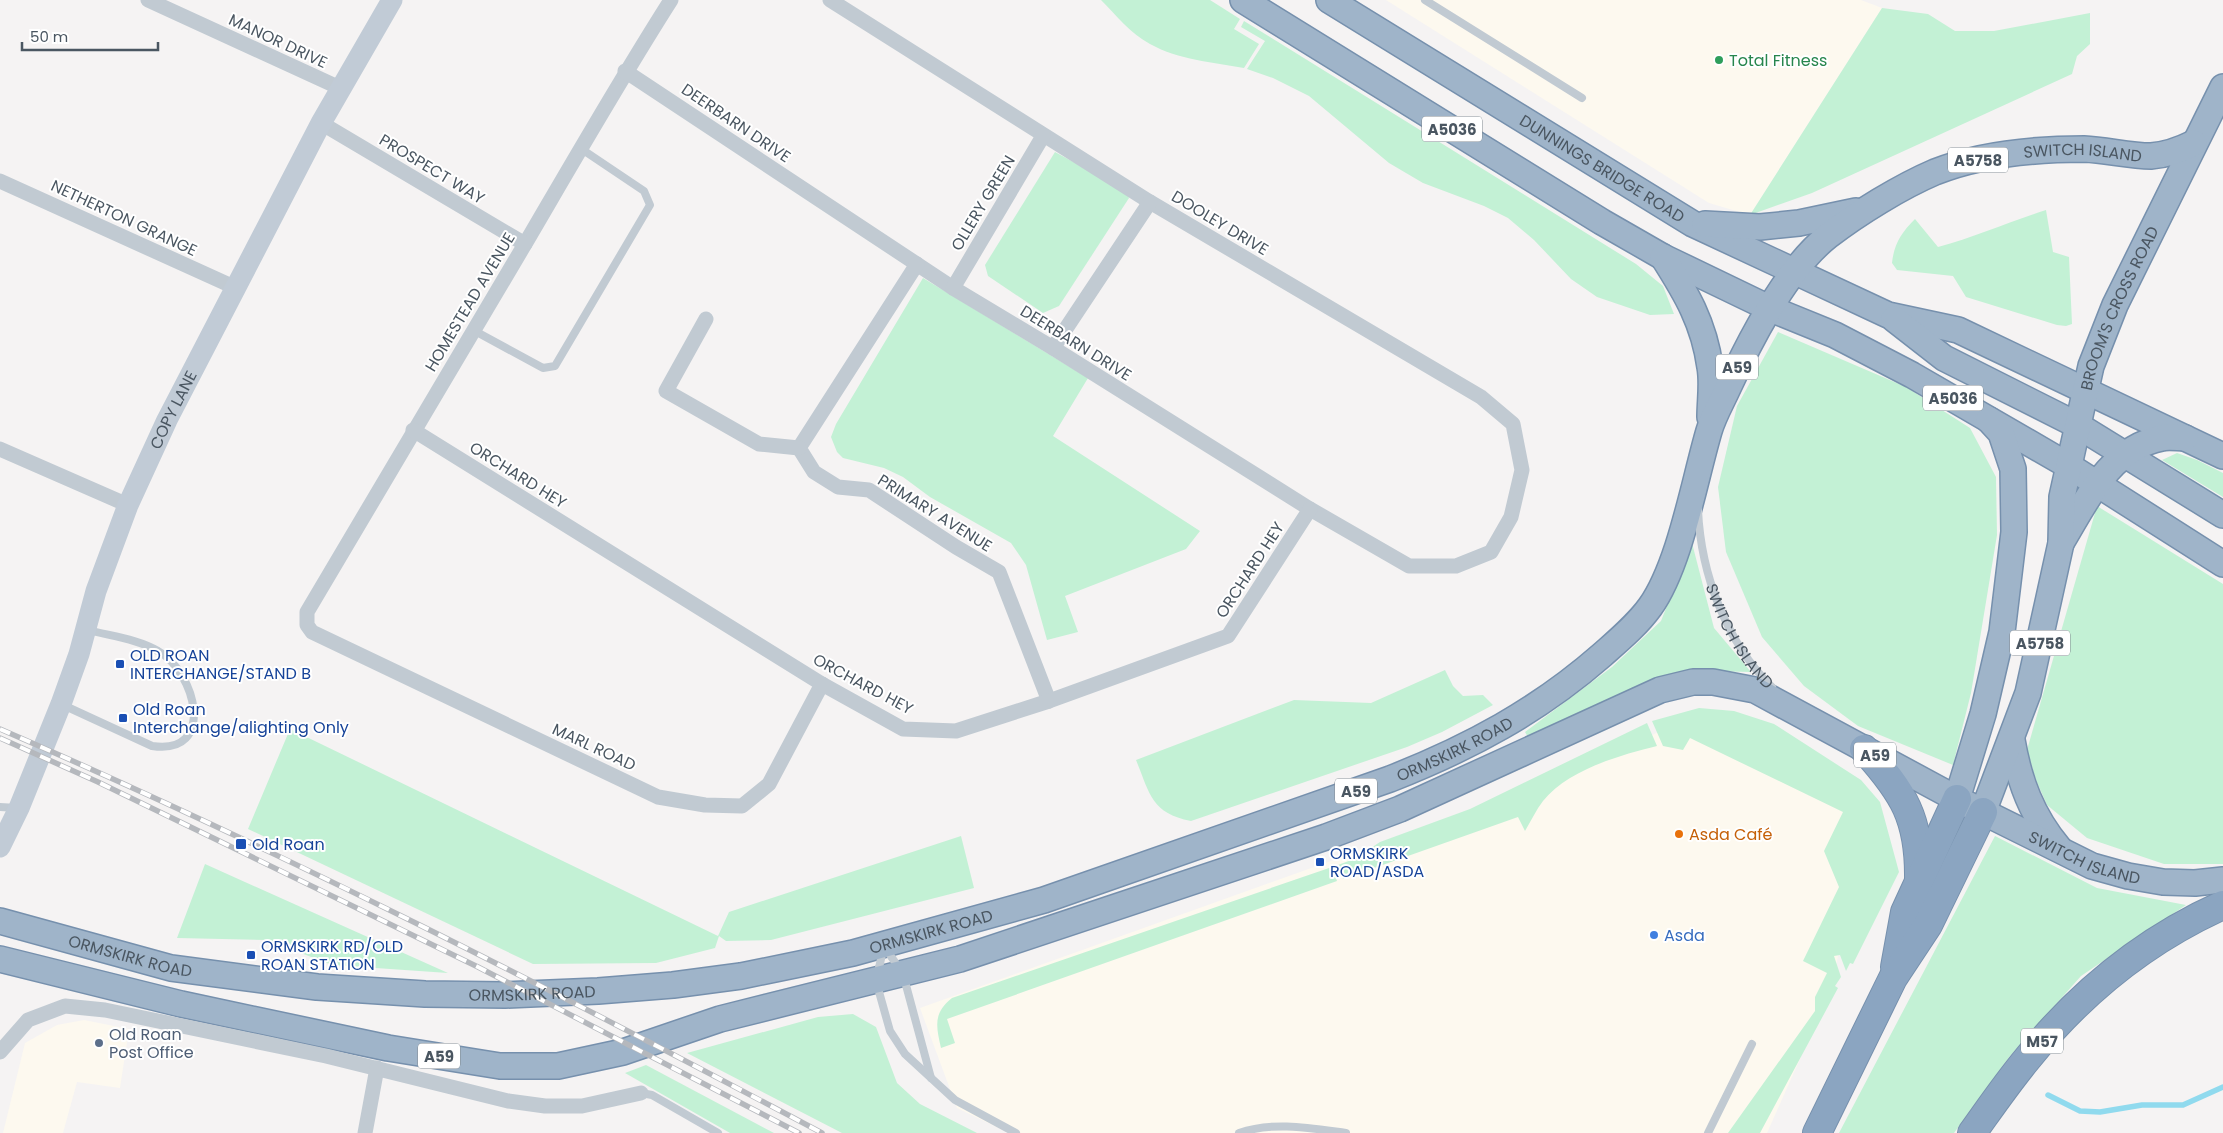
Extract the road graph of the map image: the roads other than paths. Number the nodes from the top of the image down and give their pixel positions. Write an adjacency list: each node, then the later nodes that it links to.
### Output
1 (148, 0): 10 (street, MANOR DRIVE)
2 (392, 0): 10 (main road, COPY LANE)
3 (671, 0): 8 (street, HOMESTEAD AVENUE)
4 (830, 0): 13 (street, DOOLEY DRIVE)
5 (1243, 0): 21 (highway, A5036)
6 (1329, 0): 19 (highway, DUNNINGS BRIDGE ROAD / A5036)
7 (1425, 0): 11 (lane)
8 (626, 71): 15 (street, HOMESTEAD AVENUE); 22 (street, DEERBARN DRIVE)
9 (2223, 87): 14 (highway, BROOM'S CROSS ROAD / A5758)
10 (340, 88): 12 (main road, COPY LANE)
11 (1582, 98)
12 (321, 123): 20 (street, PROSPECT WAY); 24 (main road, COPY LANE)
13 (1043, 136): 17 (street, DOOLEY DRIVE); 25 (street, OLLERY GREEN)
14 (2194, 143): 18 (highway, SWITCH ISLAND / A5758); 31 (highway, BROOM'S CROSS ROAD / A5758)
15 (580, 148): 20 (street, HOMESTEAD AVENUE); 29 (lane)
16 (0, 181): 24 (street, NETHERTON GRANGE)
17 (1150, 202): 30 (street); 47 (street, DOOLEY DRIVE)
18 (1867, 208): 19 (highway, A5758); 23 (highway, SWITCH ISLAND / A5758)
19 (1693, 224): 23 (highway, DUNNINGS BRIDGE ROAD / A5036)
20 (525, 244): 29 (street, HOMESTEAD AVENUE)
21 (1662, 257): 26 (highway, A5036); 34 (highway)
22 (916, 264): 25 (street, DEERBARN DRIVE); 37 (street)
23 (1794, 272): 26 (highway, SWITCH ISLAND); 27 (highway, DUNNINGS BRIDGE ROAD / A5036)
24 (234, 287): 44 (main road, COPY LANE)
25 (952, 288): 30 (street, DEERBARN DRIVE)
26 (1771, 309): 32 (highway, A5036); 34 (highway, SWITCH ISLAND / A59)
27 (1888, 315): 31 (highway, A5036); 33 (highway)
28 (706, 319): 37 (street)
29 (473, 330): 35 (street, HOMESTEAD AVENUE)
30 (1053, 348): 45 (street, DEERBARN DRIVE)
31 (2084, 390): 33 (highway, BROOM'S CROSS ROAD / A5758); 36 (highway, A5036)
32 (1984, 415): 41 (highway, A5036); 58 (highway)
33 (2077, 425): 39 (highway); 41 (highway, BROOM'S CROSS ROAD / A5758)
34 (1710, 427): 42 (highway, SWITCH ISLAND / A59)
35 (413, 430): 50 (street, HOMESTEAD AVENUE); 52 (street, ORCHARD HEY)
36 (2185, 438): 39 (highway); 40 (highway, A5036)
37 (799, 448): 53 (street, PRIMARY AVENUE)
38 (0, 449): 44 (street)
39 (2125, 454): 43 (highway); 46 (highway)
40 (2223, 456)
41 (2069, 466): 43 (highway, A5036); 48 (highway, BROOM'S CROSS ROAD / A5758)
42 (1699, 470): 55 (lane, SWITCH ISLAND); 67 (highway, ORMSKIRK ROAD / A59)
43 (2097, 484): 48 (highway); 49 (highway, A5036)
44 (128, 505): 51 (main road, COPY LANE)
45 (1310, 510): 47 (street, DEERBARN DRIVE); 53 (street, ORCHARD HEY)
46 (2223, 515)
47 (1511, 517)
48 (2061, 543): 56 (highway, A5758)
49 (2223, 564)
50 (307, 625): 52 (street, MARL ROAD)
51 (86, 630): 54 (main road, COPY LANE); 54 (lane)
52 (822, 684): 53 (street, ORCHARD HEY)
53 (1049, 701)
54 (61, 704): 59 (main road, COPY LANE)
55 (1794, 710): 57 (highway, SWITCH ISLAND / A59); 69 (highway, ORMSKIRK ROAD / A59)
56 (2012, 740): 60 (highway); 62 (highway)
57 (1864, 749): 58 (highway, SWITCH ISLAND / A59); 64 (highway)
58 (1957, 799): 60 (highway, SWITCH ISLAND / A59); 64 (highway)
59 (10, 807): 61 (main road, COPY LANE)
60 (1983, 812): 62 (highway, SWITCH ISLAND / A59); 70 (highway)
61 (0, 844)
62 (2062, 851): 63 (highway, SWITCH ISLAND / A59)
63 (2223, 880)
64 (1919, 884): 70 (highway)
65 (2223, 905): 85 (highway, M57)
66 (0, 921): 67 (highway, ORMSKIRK ROAD / A59)
67 (884, 945): 69 (lane); 71 (lane)
68 (0, 959): 71 (highway, ORMSKIRK ROAD / A59)
69 (903, 974): 71 (highway, ORMSKIRK ROAD / A59); 75 (lane)
70 (1893, 978): 84 (highway)
71 (876, 981): 75 (lane)
72 (1752, 1044): 83 (lane)
73 (0, 1052): 74 (street)
74 (377, 1068): 76 (street); 78 (street)
75 (932, 1080): 80 (lane)
76 (641, 1093): 79 (lane)
77 (1249, 1131): 81 (lane); 82 (lane)
78 (366, 1133)
79 (718, 1133)
80 (1016, 1133)
81 (1239, 1133)
82 (1346, 1133)
83 (1708, 1133)
84 (1817, 1133)
85 (1972, 1133)

